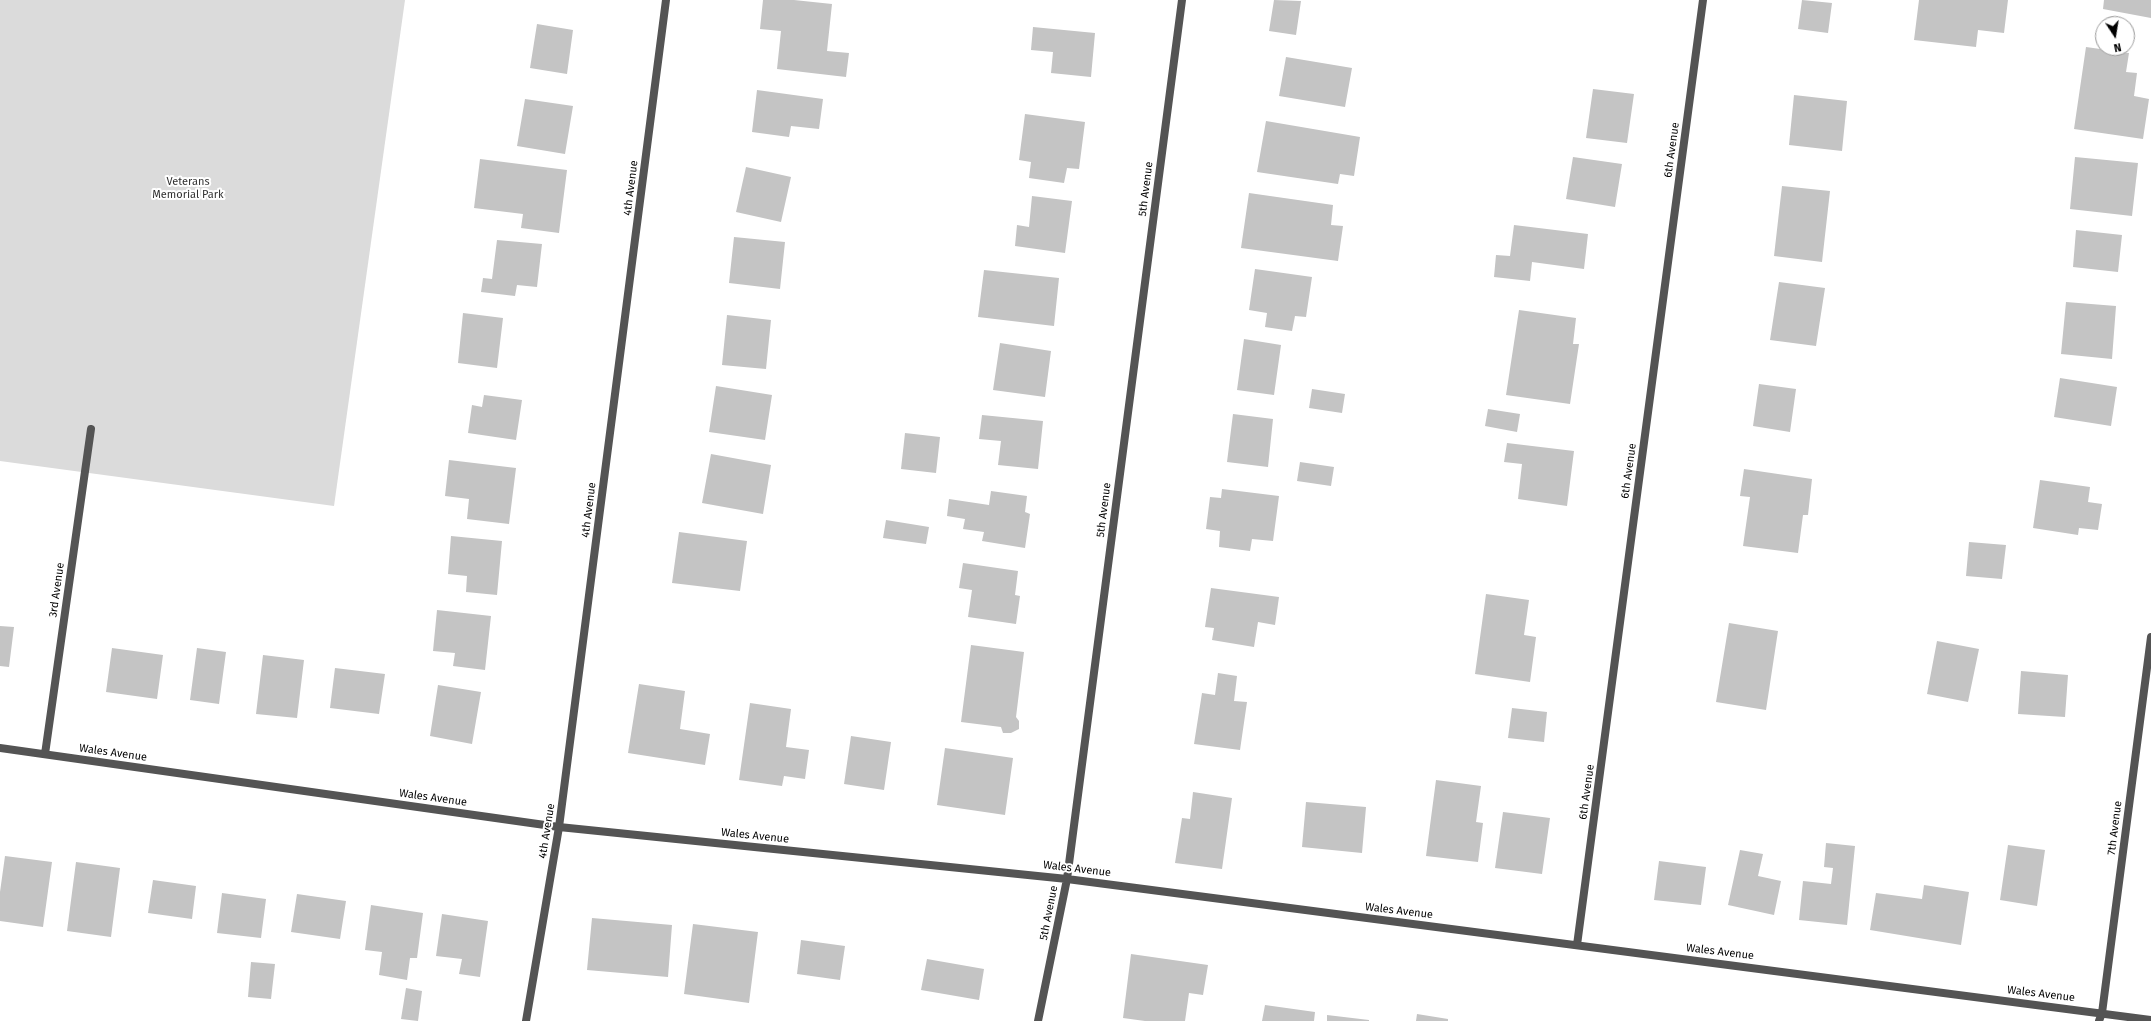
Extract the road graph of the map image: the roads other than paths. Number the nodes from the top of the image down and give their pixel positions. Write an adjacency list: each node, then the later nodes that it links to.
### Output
1 (666, 0): 8 (street, 4th Avenue)
2 (1182, 0): 9 (street, 5th Avenue)
3 (1703, 0): 10 (street, 6th Avenue)
4 (91, 428): 7 (street, 3rd Avenue)
5 (2151, 637): 11 (street, 7th Avenue)
6 (0, 748): 7 (street, Wales Avenue)
7 (45, 754): 8 (street, Wales Avenue)
8 (559, 827): 9 (street, Wales Avenue); 13 (street, 4th Avenue)
9 (1067, 879): 10 (street, Wales Avenue); 14 (street, 5th Avenue)
10 (1577, 945): 11 (street, Wales Avenue)
11 (2101, 1017): 12 (street, Wales Avenue)
12 (2151, 1020)
13 (526, 1021)
14 (1038, 1021)

